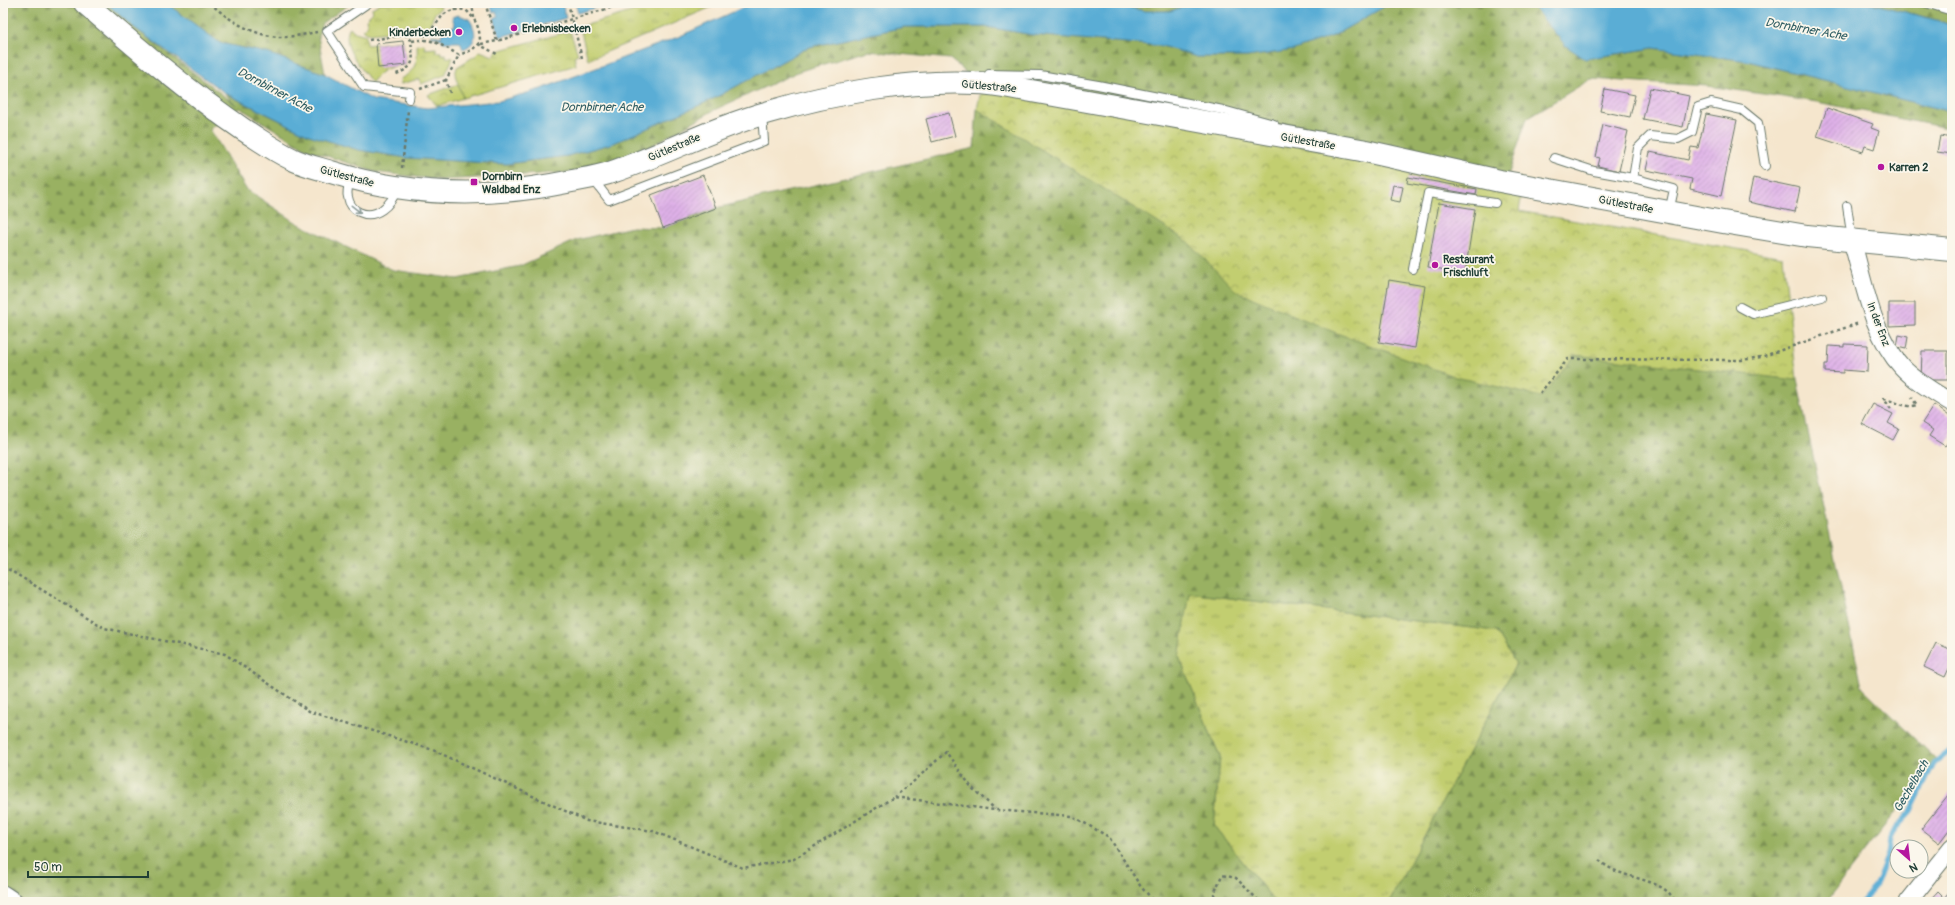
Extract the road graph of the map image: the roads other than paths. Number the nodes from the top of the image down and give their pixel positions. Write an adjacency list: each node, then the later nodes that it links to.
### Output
1 (85, 3): 8 (street, Gütlestraße)
2 (368, 3): 5 (lane)
3 (1926, 3): 4 (lane)
4 (1952, 11)
5 (409, 98)
6 (1554, 158): 9 (lane)
7 (1765, 166): 9 (lane)
8 (350, 178): 10 (street, Gütlestraße); 10 (lane, one-way to 10)
9 (1633, 178): 13 (lane)
10 (399, 179): 13 (street, Gütlestraße)
11 (1495, 203): 16 (lane)
12 (1847, 206): 14 (lane)
13 (1669, 212): 14 (street, Gütlestraße)
14 (1852, 240): 15 (street, Gütlestraße); 19 (street, In der Enz)
15 (1952, 250)
16 (1413, 269)
17 (1822, 297): 18 (lane)
18 (1740, 307)
19 (1952, 404)
20 (1952, 847): 23 (street)
21 (3, 894): 22 (street)
22 (15, 902)
23 (1908, 902)

